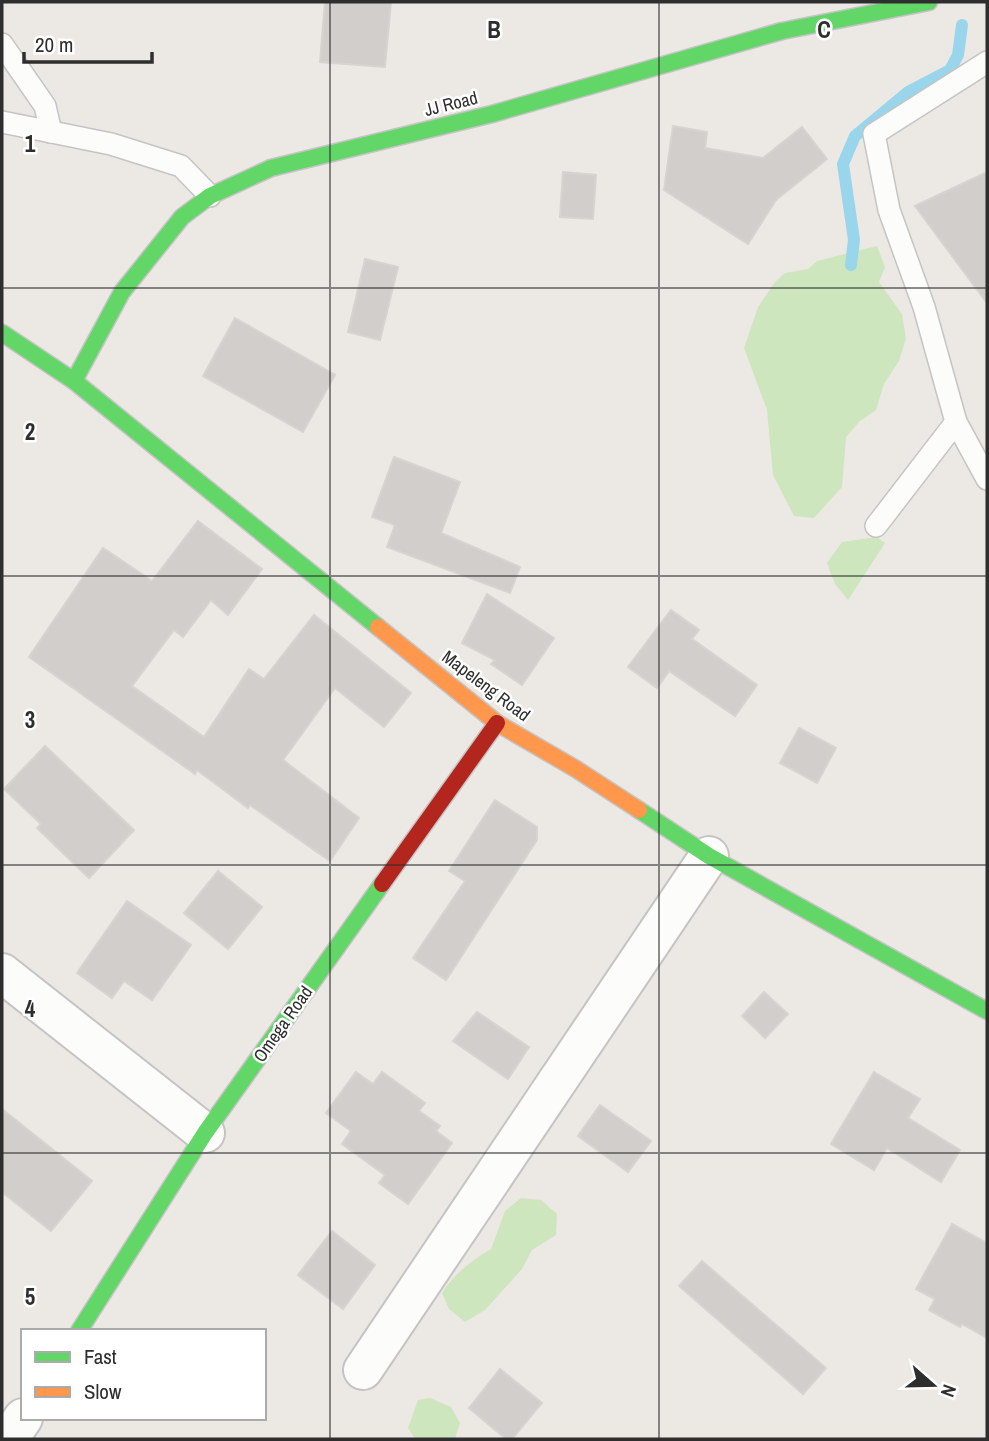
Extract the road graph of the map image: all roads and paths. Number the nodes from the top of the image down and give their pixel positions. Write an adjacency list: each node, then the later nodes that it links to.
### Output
1 (929, 2): 6 (street, JJ Road)
2 (2, 44): 5 (lane)
3 (987, 62): 9 (lane)
4 (2, 122): 5 (lane)
5 (51, 132): 6 (lane)
6 (209, 196): 8 (street, JJ Road)
7 (2, 333): 8 (street, Mapeleng Road)
8 (74, 381): 12 (street, Mapeleng Road)
9 (957, 422): 10 (lane); 11 (lane)
10 (987, 479)
11 (876, 526)
12 (497, 723): 13 (street, Mapeleng Road); 16 (street, Omega Road)
13 (709, 856): 15 (street, Mapeleng Road); 18 (street)
14 (2, 973): 16 (street)
15 (987, 1011)
16 (205, 1133): 17 (street, Omega Road)
17 (80, 1329)
18 (363, 1370)
19 (22, 1420): 20 (street)
20 (9, 1439)

